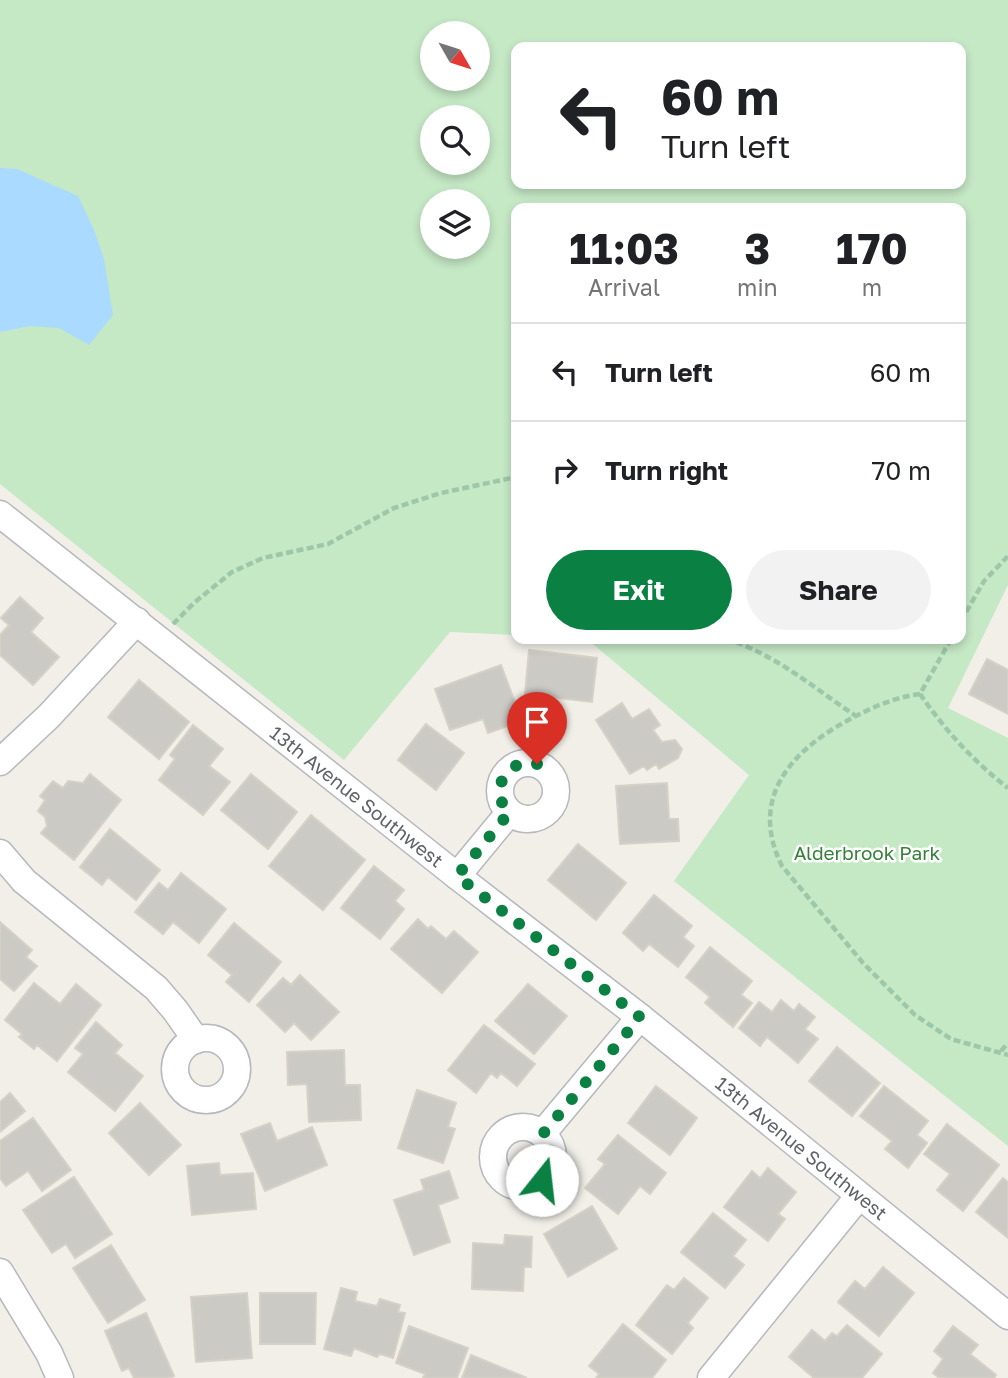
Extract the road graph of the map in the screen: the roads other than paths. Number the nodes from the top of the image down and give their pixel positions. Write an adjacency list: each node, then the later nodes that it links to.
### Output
1 (0, 514): 2 (street, 13th Avenue Southwest)
2 (137, 621): 3 (street); 6 (street, 13th Avenue Southwest)
3 (0, 762)
4 (509, 813): 6 (street)
5 (0, 853): 8 (street)
6 (457, 876): 7 (street, 13th Avenue Southwest)
7 (640, 1017): 9 (street); 10 (street, 13th Avenue Southwest)
8 (196, 1040)
9 (542, 1135)
10 (859, 1196): 12 (street, 13th Avenue Southwest); 14 (street)
11 (0, 1272): 13 (street)
12 (1008, 1316)
13 (60, 1378)
14 (711, 1378)

